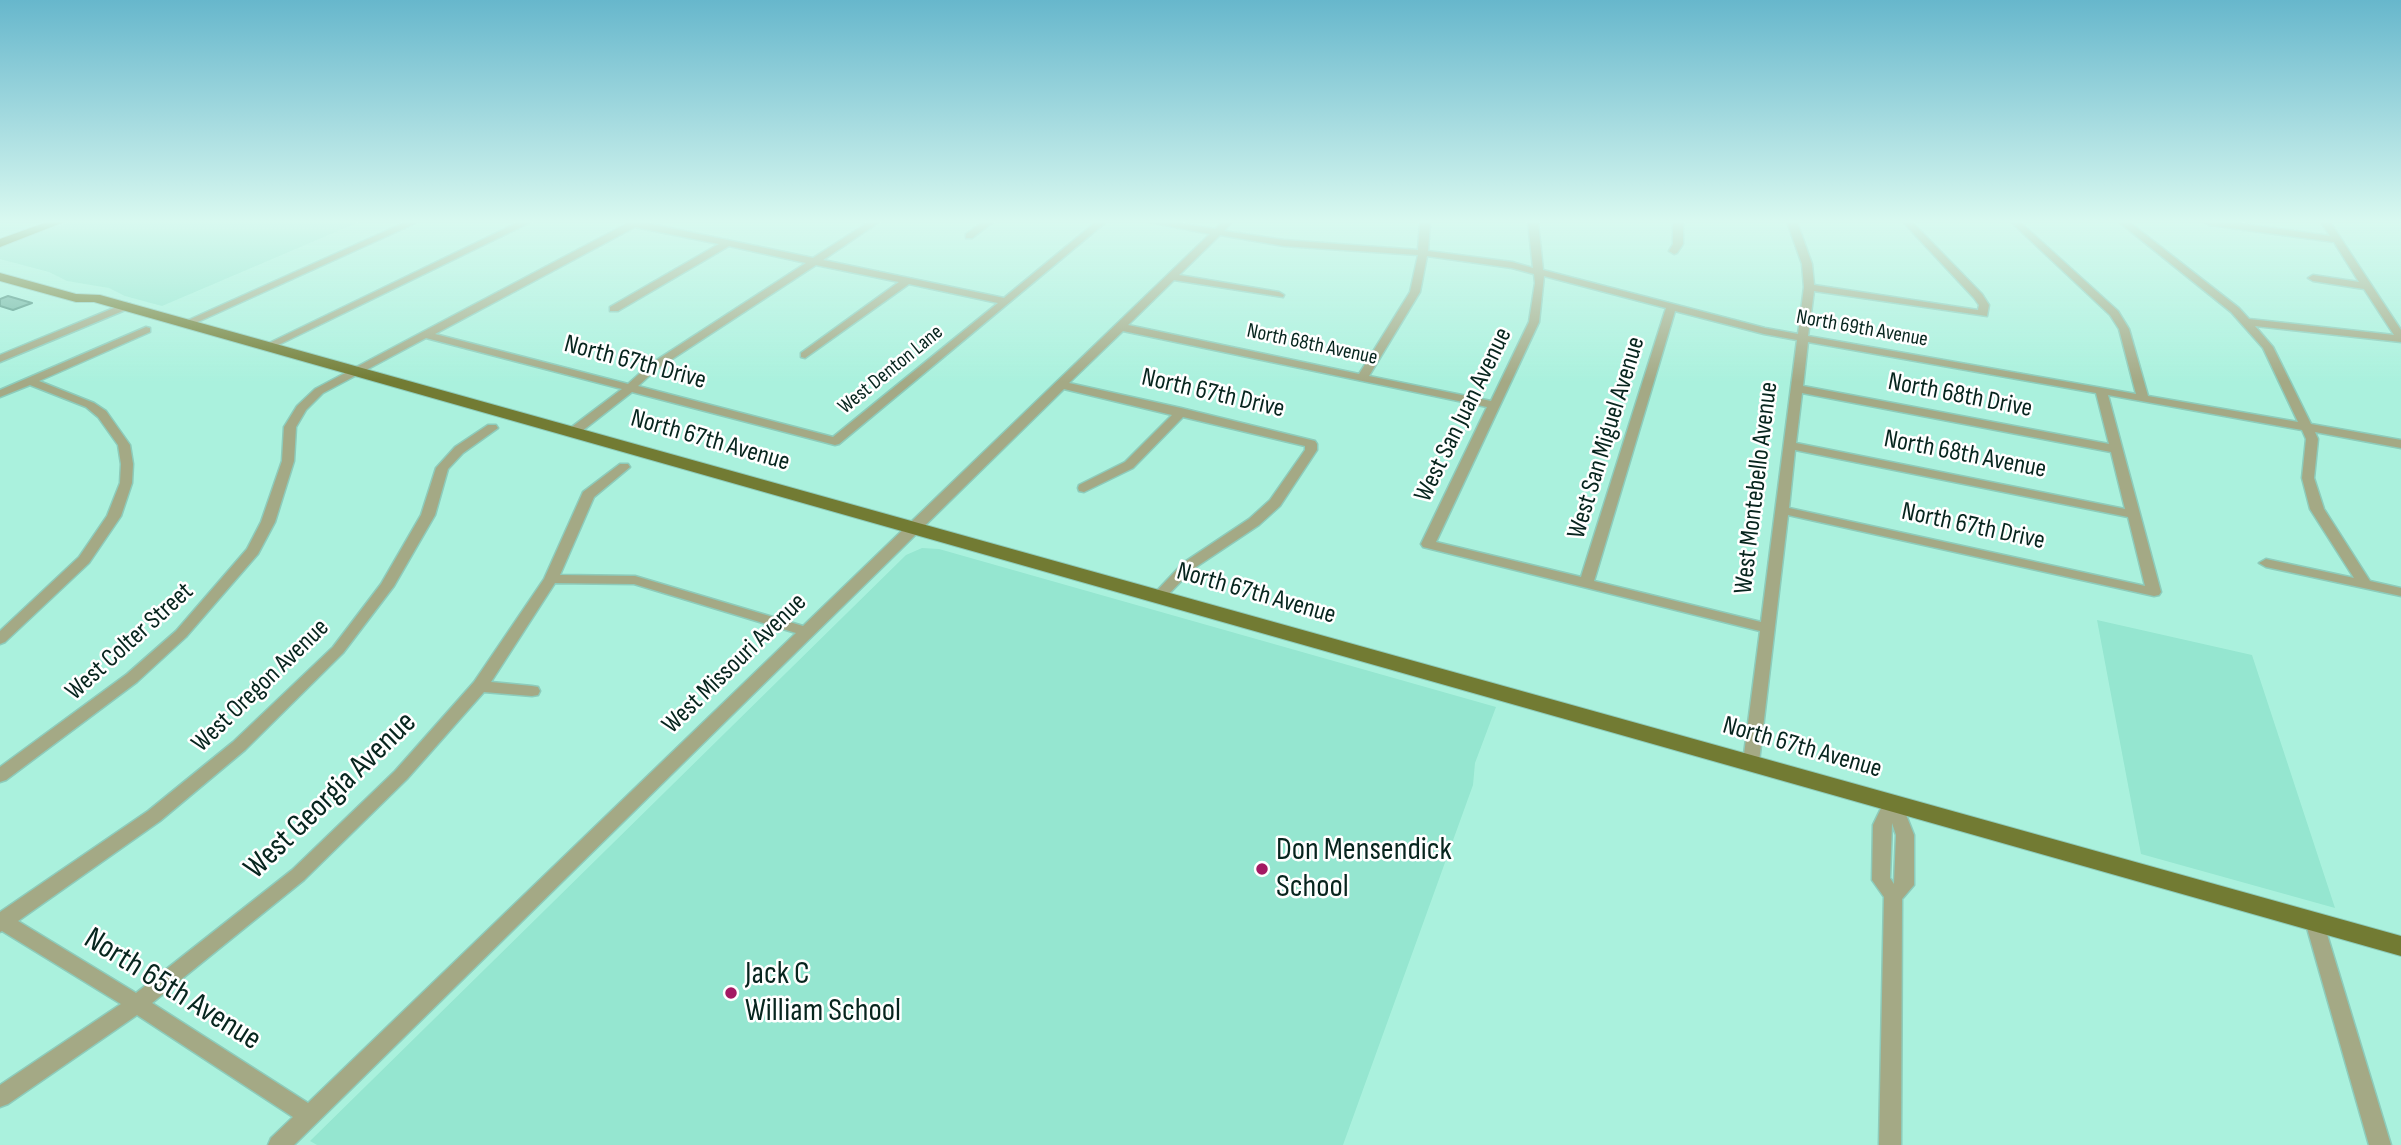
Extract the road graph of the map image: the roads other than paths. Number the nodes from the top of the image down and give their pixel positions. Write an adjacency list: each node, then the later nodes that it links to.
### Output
1 (35, 275): 24 (main road, North 67th Avenue)
2 (294, 275): 30 (street)
3 (415, 275): 36 (street)
4 (535, 275): 33 (street, West Colter Street)
5 (672, 275): 28 (street)
6 (794, 275): 43 (street)
7 (880, 275): 20 (street)
8 (1036, 275): 25 (street, West Denton Lane)
9 (1418, 275): 40 (street)
10 (1538, 275): 48 (street, West San Juan Avenue)
11 (1557, 275): 27 (street, North 69th Avenue)
12 (1808, 275): 22 (street, West Montebello Avenue)
13 (1958, 275): 22 (street)
14 (2073, 275): 47 (street)
15 (2190, 275): 29 (street)
16 (2360, 275): 21 (street)
17 (0, 277): 24 (main road, North 67th Avenue)
18 (1172, 277): 23 (street); 31 (street, West Missouri Avenue)
19 (2313, 278): 21 (street)
20 (907, 281): 25 (street); 37 (street)
21 (2367, 286): 35 (street)
22 (1809, 287): 34 (street, West Montebello Avenue)
23 (1279, 295)
24 (95, 298): 26 (main road, North 67th Avenue)
25 (1005, 301): 53 (street, West Denton Lane)
26 (126, 306): 30 (main road, North 67th Avenue); 38 (street)
27 (1671, 308): 34 (street, North 69th Avenue); 64 (street, West San Miguel Avenue)
28 (614, 309)
29 (2247, 321): 35 (street); 50 (street)
30 (187, 323): 36 (main road, North 67th Avenue)
31 (1120, 327): 40 (street, North 68th Avenue); 42 (street, West Missouri Avenue)
32 (146, 330): 41 (street)
33 (424, 334): 39 (street, West Colter Street); 43 (street, North 67th Drive)
34 (1801, 338): 44 (street, West Montebello Avenue); 45 (street, North 69th Avenue)
35 (2401, 339)
36 (268, 346): 39 (main road, North 67th Avenue)
37 (805, 355)
38 (0, 359)
39 (354, 371): 52 (main road, North 67th Avenue); 74 (street, West Colter Street)
40 (1363, 377): 48 (street, North 68th Avenue)
41 (29, 381): 46 (street); 70 (street)
42 (1062, 385): 49 (street, North 67th Drive); 61 (street, West Missouri Avenue)
43 (631, 387): 52 (street); 53 (street, North 67th Drive)
44 (1795, 388): 55 (street, West Montebello Avenue); 56 (street, North 68th Drive)
45 (2101, 391): 47 (street, North 69th Avenue); 56 (street)
46 (0, 394)
47 (2143, 398): 50 (street, North 69th Avenue)
48 (1494, 405): 64 (street, West San Juan Avenue)
49 (1181, 412): 58 (street); 67 (street, North 67th Drive)
50 (2308, 427): 54 (street, North 69th Avenue); 65 (street)
51 (492, 428): 77 (street, West Oregon Avenue)
52 (573, 432): 61 (main road, North 67th Avenue)
53 (835, 441)
54 (2401, 444)
55 (1788, 445): 59 (street, West Montebello Avenue); 60 (street, North 68th Avenue)
56 (2116, 449): 60 (street)
57 (624, 467): 63 (street, West Georgia Avenue)
58 (1084, 488)
59 (1781, 510): 60 (street, North 67th Drive); 68 (street, West Montebello Avenue)
60 (2133, 514)
61 (915, 527): 67 (main road, North 67th Avenue); 69 (street, West Missouri Avenue)
62 (2266, 562): 65 (street)
63 (551, 579): 69 (street); 71 (street, West Georgia Avenue)
64 (1586, 583): 68 (street)
65 (2365, 584): 66 (street)
66 (2401, 592)
67 (1159, 596): 73 (main road, North 67th Avenue)
68 (1767, 628): 73 (street, West Montebello Avenue)
69 (808, 632): 81 (street, West Missouri Avenue)
70 (0, 639)
71 (480, 686): 72 (street); 79 (street, West Georgia Avenue)
72 (532, 691)
73 (1751, 762): 75 (main road, North 67th Avenue)
74 (0, 776)
75 (1892, 802): 76 (main road, North 67th Avenue); 83 (street)
76 (2314, 921): 78 (main road, North 67th Avenue); 84 (street)
77 (1, 922): 79 (street, North 65th Avenue)
78 (2401, 946)
79 (137, 1004): 80 (street, West Georgia Avenue); 81 (street, North 65th Avenue)
80 (0, 1097)
81 (310, 1115): 82 (street, West Missouri Avenue)
82 (279, 1145)
83 (1890, 1145)
84 (2380, 1145)

